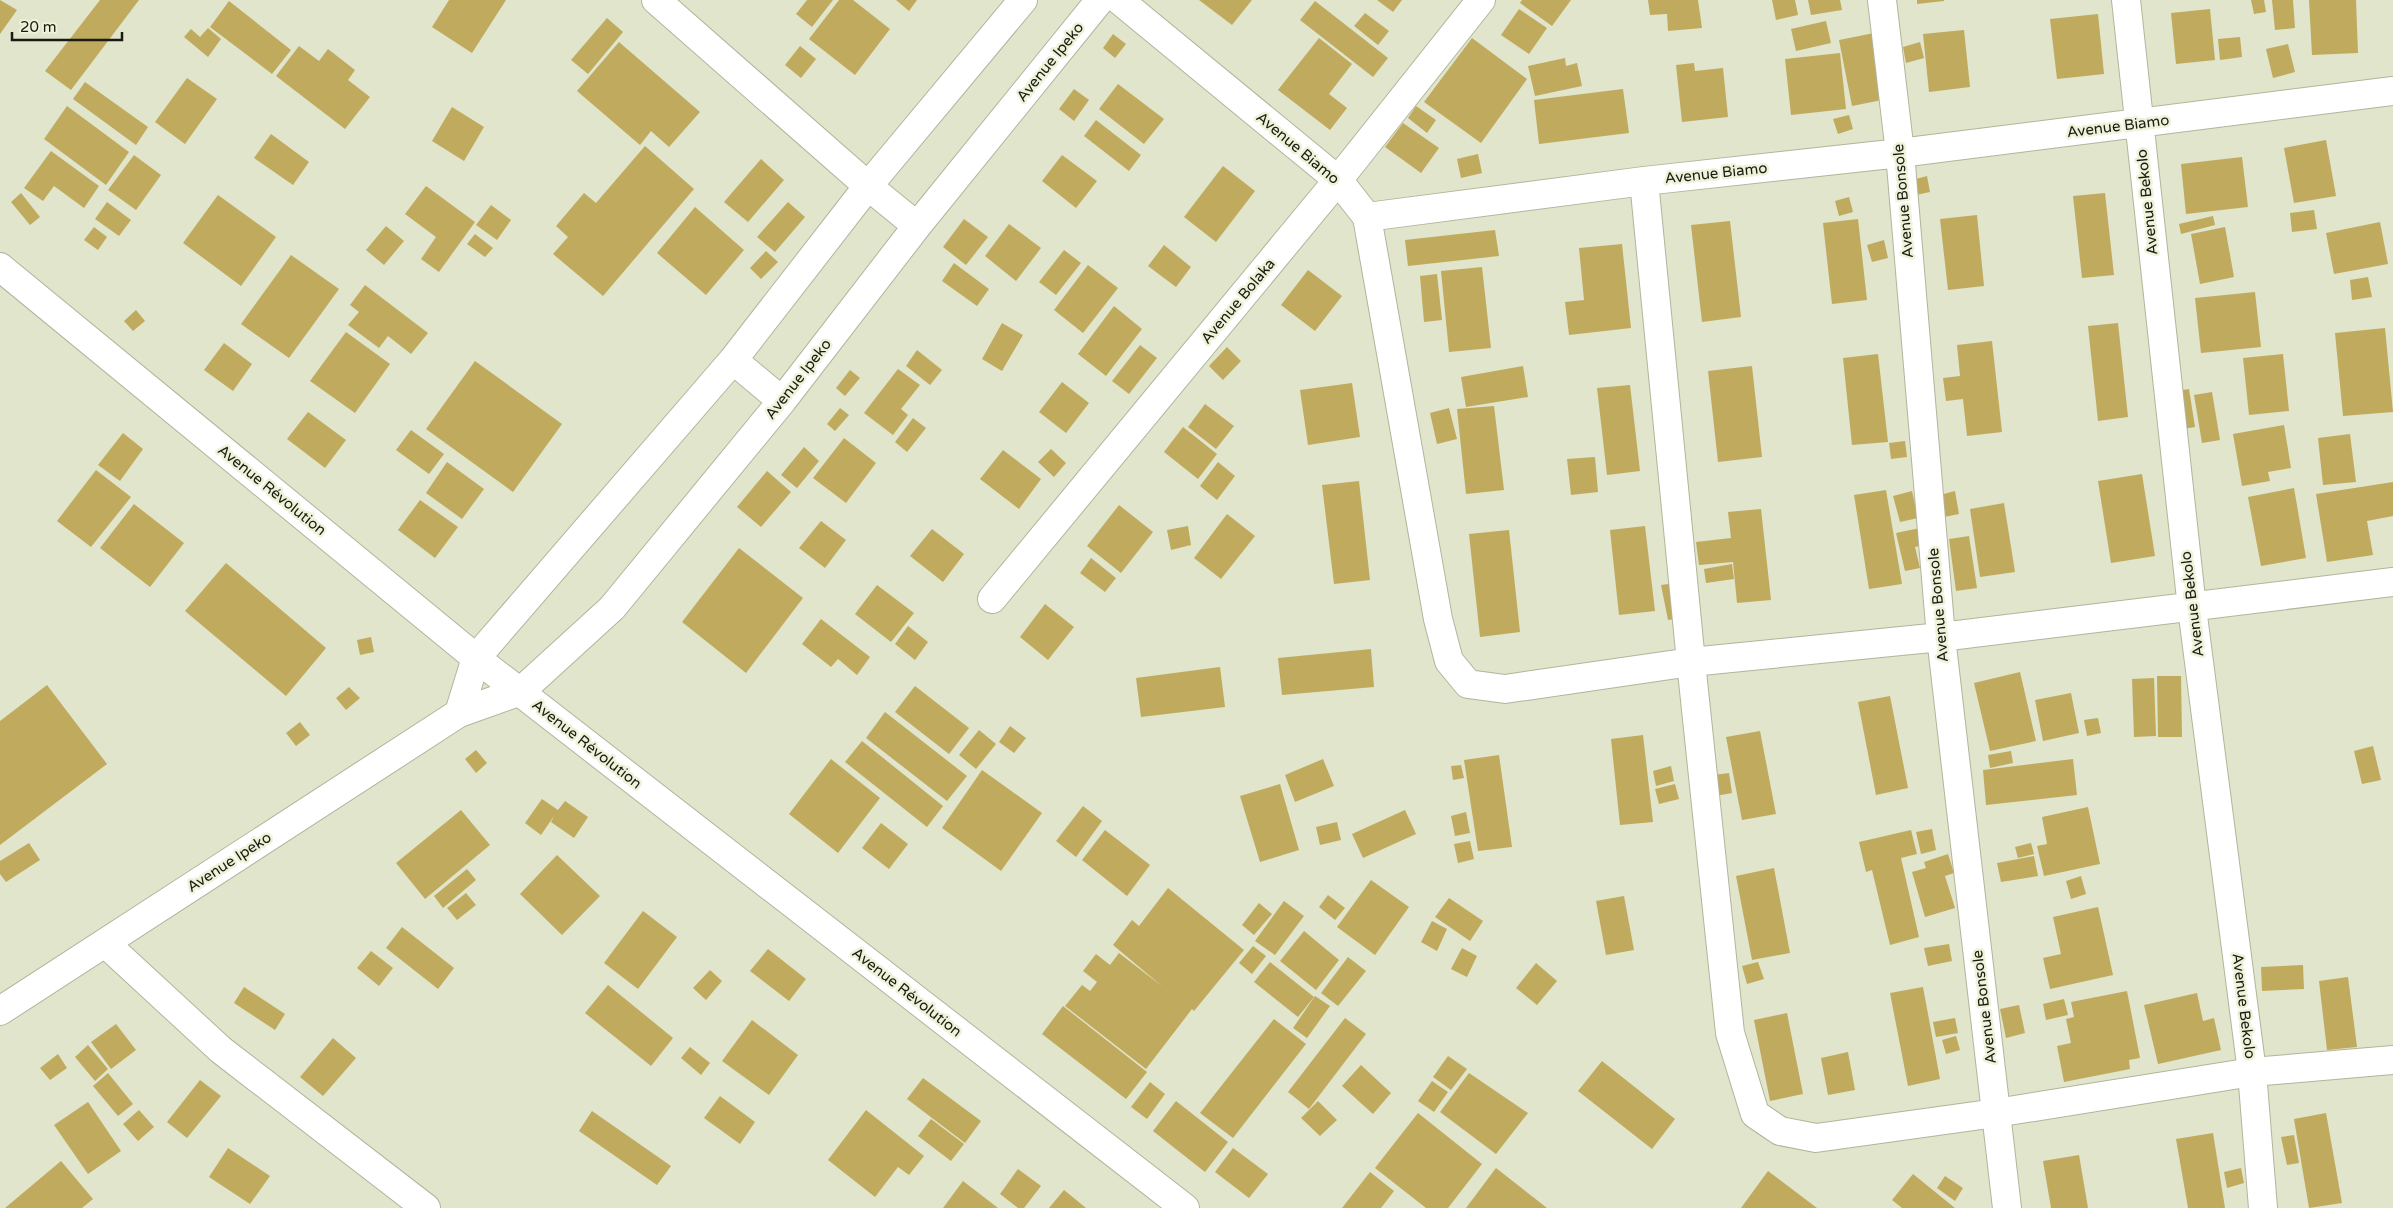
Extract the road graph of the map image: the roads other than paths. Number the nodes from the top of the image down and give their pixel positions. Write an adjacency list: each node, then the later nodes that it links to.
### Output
1 (656, 0): 13 (street)
2 (1023, 0): 13 (street)
3 (1100, 0): 15 (street, Avenue Ipeko)
4 (1120, 0): 11 (street, Avenue Biamo)
5 (1481, 0): 11 (street, Avenue Bolaka)
6 (1882, 0): 10 (street, Avenue Bonsole)
7 (2126, 0): 9 (street, Avenue Bekolo)
8 (2393, 91): 9 (street, Avenue Biamo)
9 (2139, 124): 10 (street, Avenue Biamo); 21 (street, Avenue Bekolo)
10 (1900, 153): 12 (street, Avenue Biamo); 22 (street, Avenue Bonsole)
11 (1338, 180): 14 (street, Avenue Biamo); 20 (street, Avenue Bolaka)
12 (1644, 181): 14 (street, Avenue Biamo); 24 (street)
13 (868, 186): 15 (street); 17 (street)
14 (1367, 217): 24 (street)
15 (917, 226): 18 (street, Avenue Ipeko)
16 (2, 272): 23 (street, Avenue Révolution)
17 (733, 360): 18 (street); 23 (street)
18 (782, 401): 25 (street, Avenue Ipeko)
19 (2393, 582): 21 (street)
20 (992, 599)
21 (2192, 608): 22 (street); 30 (street, Avenue Bekolo)
22 (1941, 637): 24 (street); 31 (street, Avenue Bonsole)
23 (476, 658): 25 (street, Avenue Révolution); 26 (street)
24 (1691, 662): 31 (street)
25 (521, 692): 26 (street, Avenue Ipeko); 33 (street, Avenue Révolution)
26 (459, 713): 27 (street, Avenue Ipeko)
27 (105, 943): 28 (street, Avenue Ipeko); 32 (street)
28 (0, 1011)
29 (2393, 1060): 30 (street)
30 (2252, 1072): 31 (street); 35 (street, Avenue Bekolo)
31 (1996, 1114): 34 (street, Avenue Bonsole)
32 (426, 1208)
33 (1185, 1208)
34 (2007, 1208)
35 (2263, 1208)

